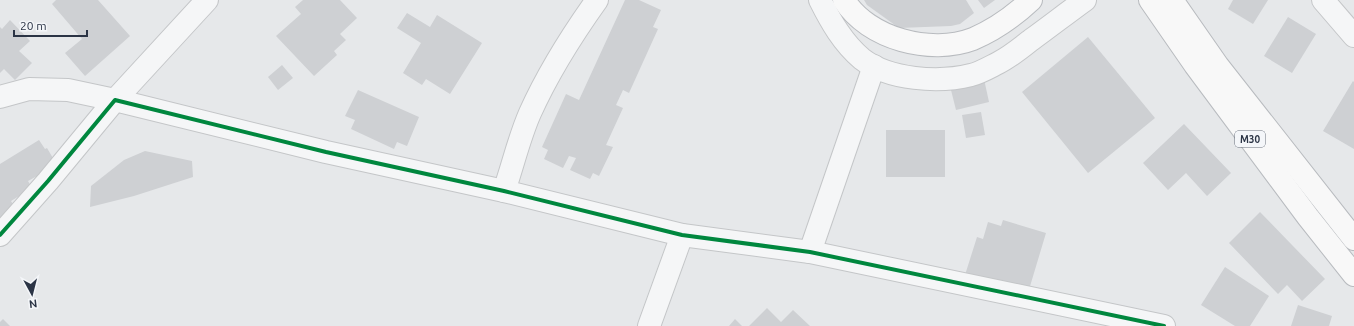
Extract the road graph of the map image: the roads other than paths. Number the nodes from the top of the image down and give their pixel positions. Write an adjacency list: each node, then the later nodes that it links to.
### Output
1 (206, 0): 13 (street)
2 (597, 0): 14 (street)
3 (820, 0): 11 (street)
4 (1031, 0): 9 (highway)
5 (1085, 0): 11 (street)
6 (1150, 0): 19 (highway, M30)
7 (1172, 0): 17 (highway, M30)
8 (1323, 0): 10 (street)
9 (846, 4)
10 (1354, 36)
11 (874, 66): 18 (street)
12 (0, 97): 13 (street)
13 (115, 100): 14 (street); 15 (street)
14 (504, 191): 16 (street)
15 (0, 235)
16 (682, 235): 18 (street); 20 (street)
17 (1354, 239)
18 (810, 252): 21 (street)
19 (1354, 275)
20 (649, 326)
21 (1164, 326)

